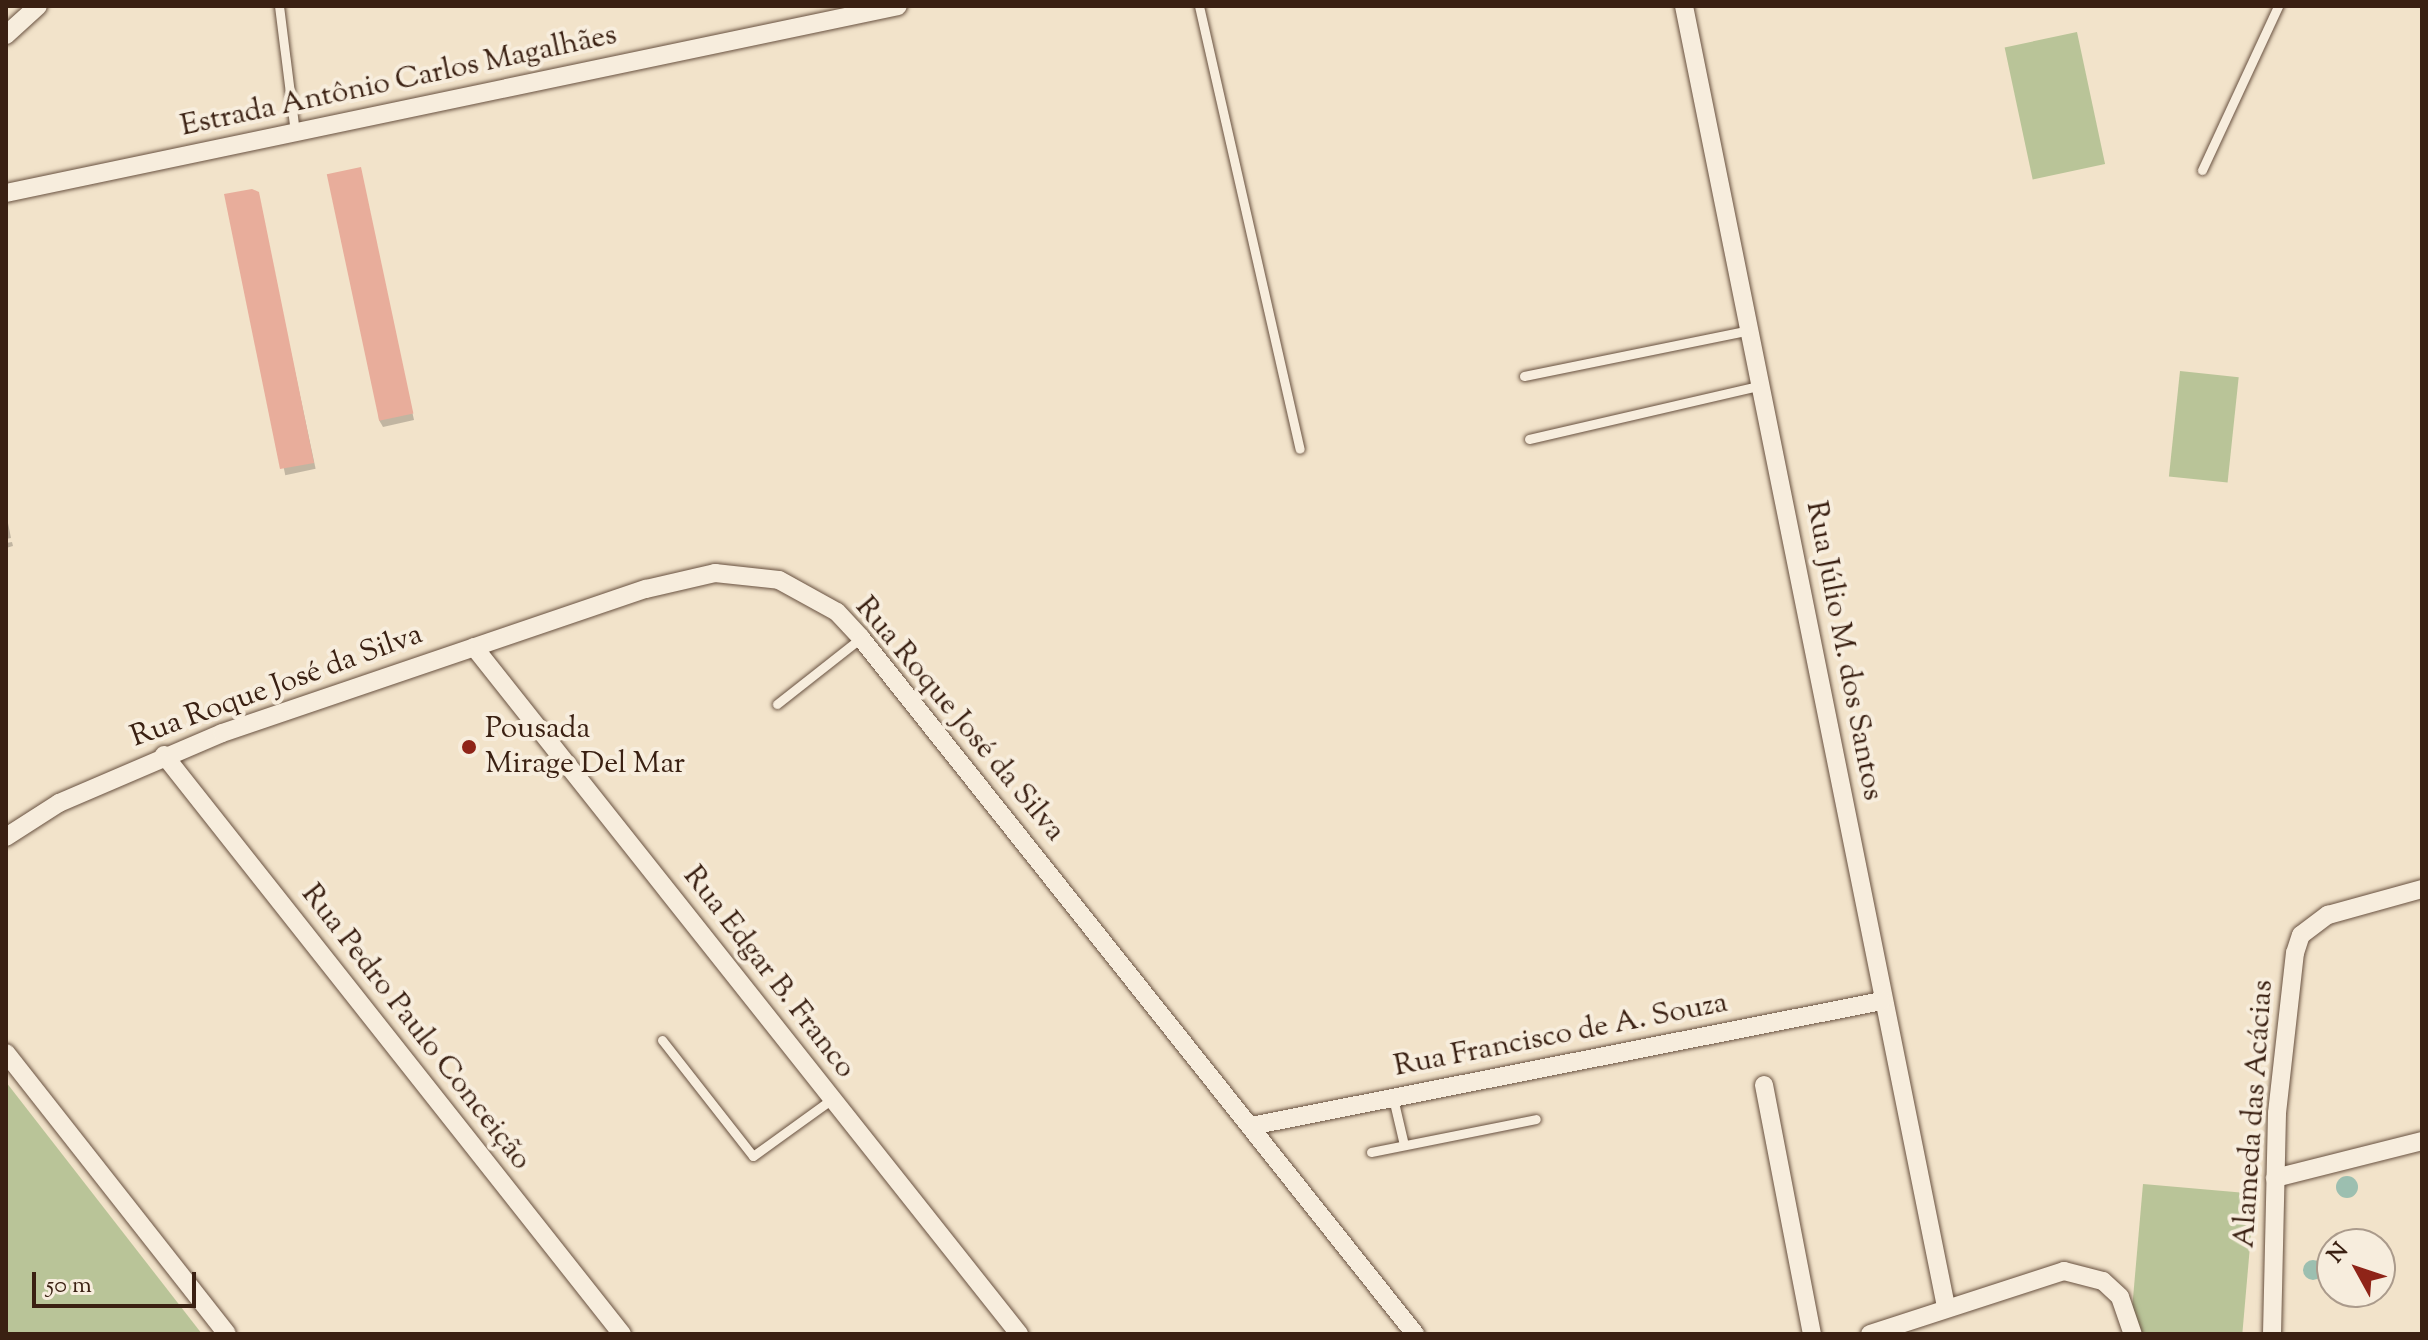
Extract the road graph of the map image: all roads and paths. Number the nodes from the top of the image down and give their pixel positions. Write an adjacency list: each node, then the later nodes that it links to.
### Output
1 (38, 6): 7 (street)
2 (279, 6): 8 (lane)
3 (898, 6): 8 (street, Estrada Antônio Carlos Magalhães)
4 (1199, 6): 15 (lane)
5 (1684, 6): 11 (street, Rua Júlio M. dos Santos)
6 (2278, 6): 9 (lane)
7 (6, 35)
8 (295, 132): 10 (street, Estrada Antônio Carlos Magalhães)
9 (2202, 170)
10 (6, 193)
11 (1751, 330): 12 (lane); 13 (street, Rua Júlio M. dos Santos)
12 (1524, 376)
13 (1762, 385): 14 (lane); 22 (street, Rua Júlio M. dos Santos)
14 (1529, 439)
15 (1300, 449)
16 (861, 638): 17 (street, Rua Roque José da Silva); 18 (lane); 29 (street, Rua Roque José da Silva)
17 (474, 647): 19 (street, Rua Roque José da Silva); 27 (street, Rua Edgar B. Franco)
18 (777, 704)
19 (164, 755): 20 (street, Rua Roque José da Silva); 36 (street, Rua Pedro Paulo Conceição)
20 (6, 837)
21 (2422, 889): 33 (street, Alameda das Acácias)
22 (1882, 1001): 26 (street, Rua Francisco de A. Souza); 34 (street, Rua Júlio M. dos Santos)
23 (662, 1040): 27 (lane)
24 (6, 1053): 35 (street)
25 (1764, 1085): 39 (street)
26 (1393, 1098): 29 (street, Rua Francisco de A. Souza); 31 (lane)
27 (832, 1099): 37 (street, Rua Edgar B. Franco)
28 (1536, 1119): 31 (lane)
29 (1251, 1126): 38 (street, Rua Roque José da Silva)
30 (2422, 1141): 33 (street)
31 (1404, 1145): 32 (lane)
32 (1371, 1152)
33 (2275, 1178): 42 (street, Alameda das Acácias)
34 (1946, 1307): 40 (street); 41 (street)
35 (227, 1334)
36 (622, 1334)
37 (1019, 1334)
38 (1415, 1334)
39 (1812, 1334)
40 (1870, 1334)
41 (2133, 1334)
42 (2272, 1334)

